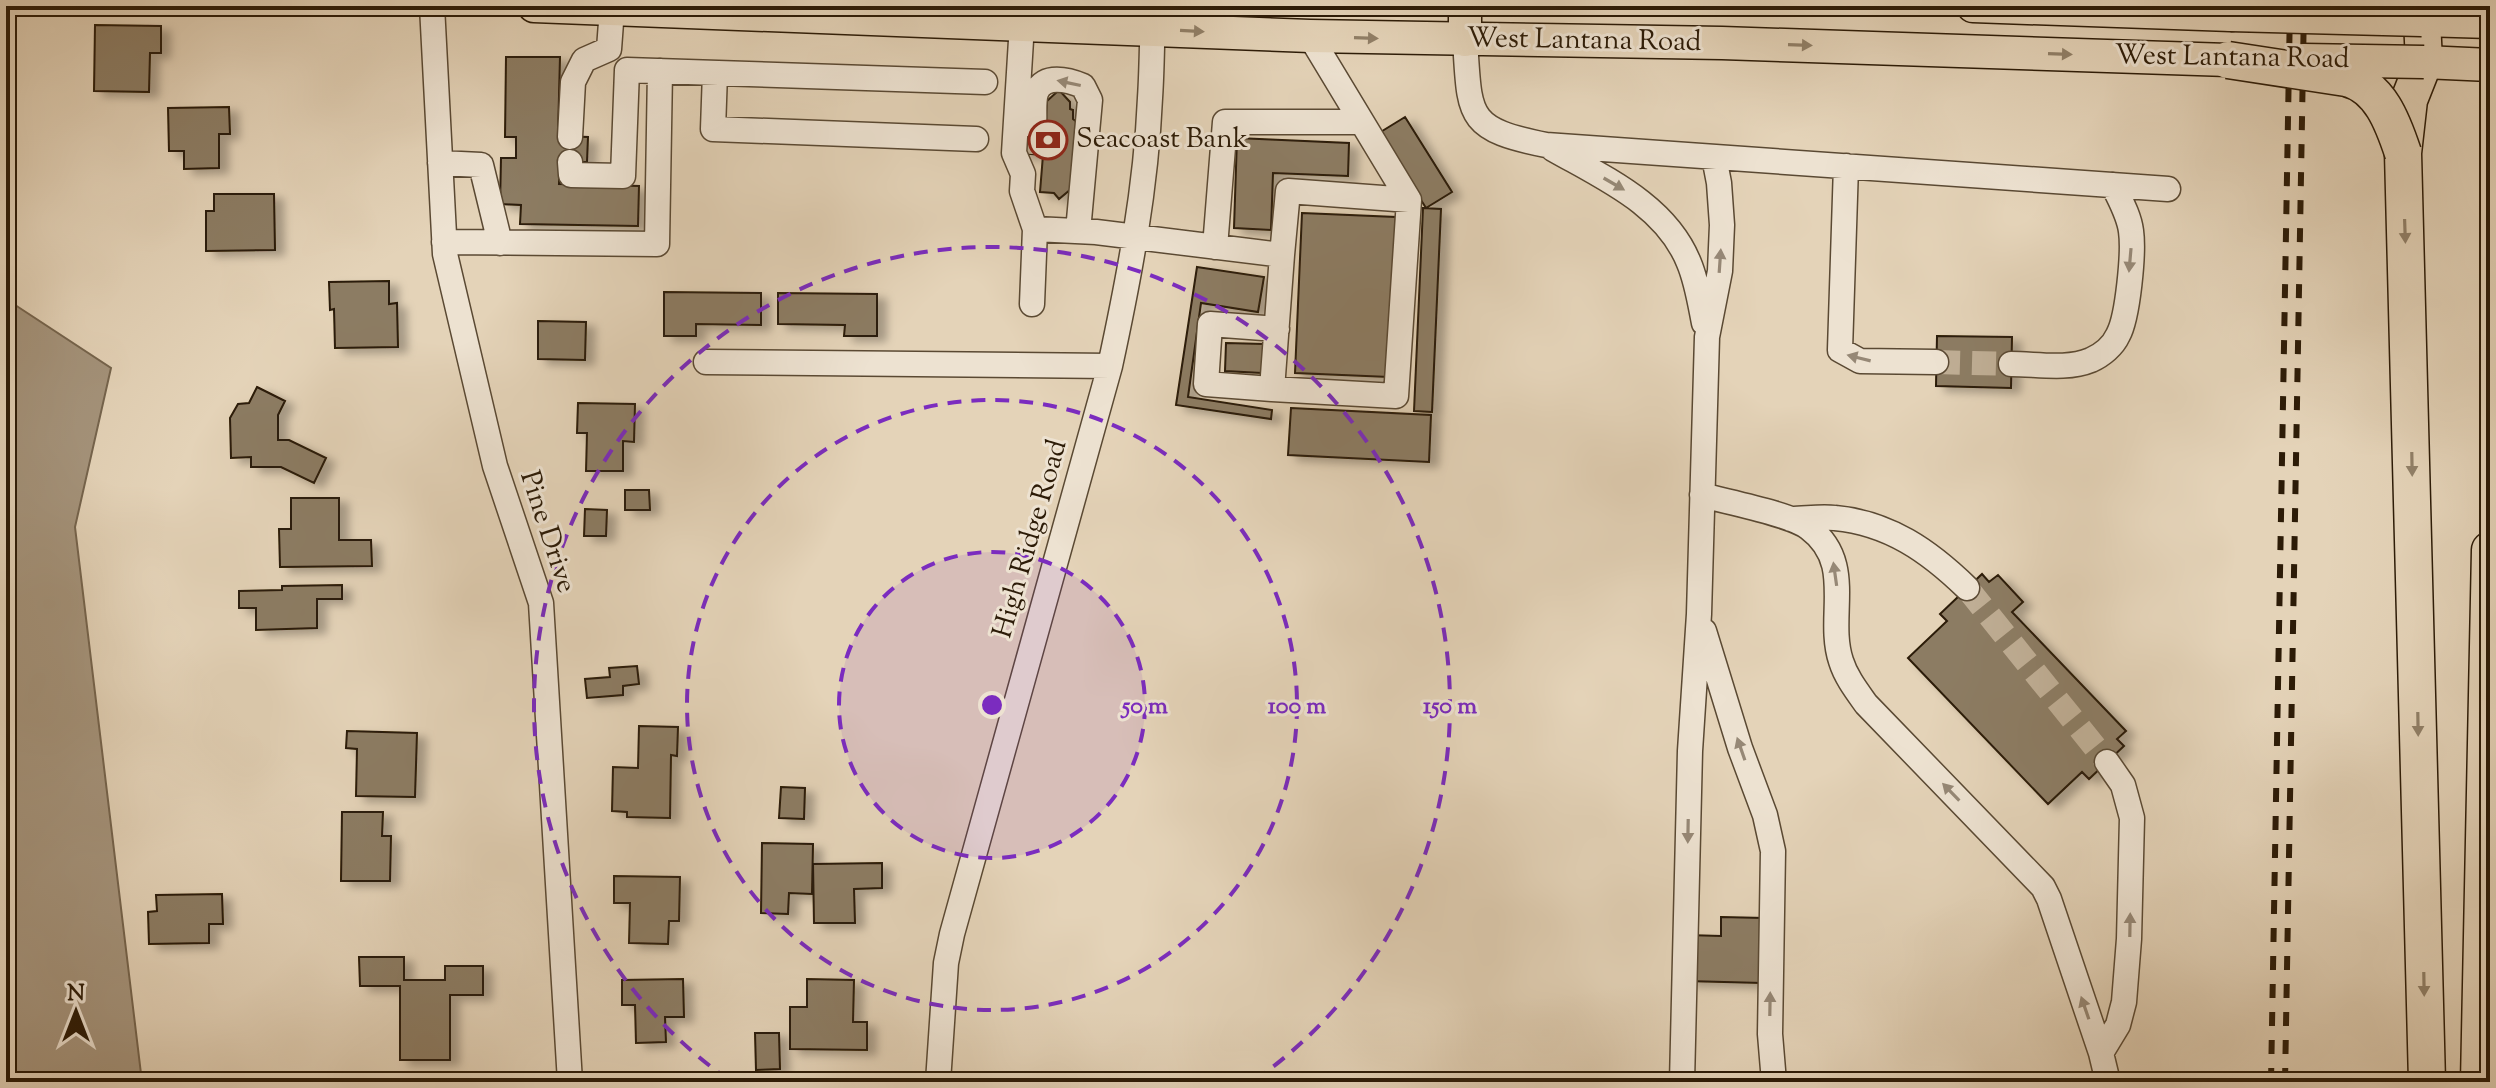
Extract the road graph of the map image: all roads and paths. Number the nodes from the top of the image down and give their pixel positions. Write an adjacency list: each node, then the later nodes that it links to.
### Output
1 (432, 6): 28 (street, Pine Drive)
2 (534, 6): 5 (main road, West Lantana Road)
3 (1465, 6): 11 (main road)
4 (1973, 6): 6 (main road, West Lantana Road, bridge)
5 (612, 9): 9 (main road, West Lantana Road); 12 (street)
6 (2420, 13): 8 (main road, West Lantana Road); 14 (highway)
7 (1152, 18): 9 (main road, West Lantana Road); 10 (main road, West Lantana Road, one-way to 10); 35 (street, High Ridge Road)
8 (2490, 22)
9 (1022, 24): 33 (street)
10 (1310, 36): 11 (main road, West Lantana Road, one-way to 11); 20 (street)
11 (1465, 40): 13 (main road, West Lantana Road, one-way to 13); 24 (street)
12 (609, 49): 16 (street); 22 (street)
13 (2228, 60): 14 (main road, West Lantana Road, bridge); 25 (highway, bridge)
14 (2424, 62): 15 (main road, West Lantana Road); 25 (highway, bridge)
15 (2490, 65)
16 (627, 70): 17 (street); 27 (street)
17 (660, 71): 18 (street); 37 (street)
18 (715, 73): 19 (street); 23 (street)
19 (985, 82)
20 (1361, 122): 32 (street); 38 (street)
21 (1034, 126): 34 (street, one-way to 21)
22 (570, 137)
23 (976, 139)
24 (1546, 145): 26 (street); 42 (street, one-way to 42)
25 (2403, 153): 60 (highway, one-way to 60)
26 (1714, 157): 29 (street); 42 (street, one-way to 26)
27 (570, 162)
28 (440, 163): 36 (street, Pine Drive); 37 (street)
29 (1846, 166): 30 (street); 44 (street, one-way to 29)
30 (2113, 185): 31 (street); 45 (street, one-way to 45)
31 (2168, 189)
32 (1409, 200): 39 (street); 47 (street)
33 (1035, 229): 34 (street); 40 (street)
34 (1078, 231): 35 (street)
35 (1135, 238): 38 (street); 46 (street, High Ridge Road)
36 (444, 242): 37 (street); 55 (street, Pine Drive)
37 (500, 243)
38 (1215, 247): 39 (street)
39 (1282, 255): 41 (street)
40 (1032, 304)
41 (1277, 329): 47 (street); 47 (street)
42 (1707, 337): 48 (street)
43 (706, 362): 46 (street)
44 (1936, 362)
45 (2011, 364)
46 (1110, 366): 56 (street, High Ridge Road)
47 (1272, 389)
48 (1702, 495): 49 (street); 52 (street)
49 (1791, 519): 51 (street); 54 (street, one-way to 49)
50 (2490, 550): 61 (highway)
51 (1967, 588)
52 (1699, 614): 57 (street, one-way to 57); 58 (street, one-way to 52)
53 (2107, 762): 54 (street, one-way to 53)
54 (2101, 1053): 59 (street)
55 (570, 1082)
56 (938, 1082)
57 (1682, 1082)
58 (1774, 1082)
59 (2108, 1082)
60 (2427, 1082)
61 (2479, 1082)

